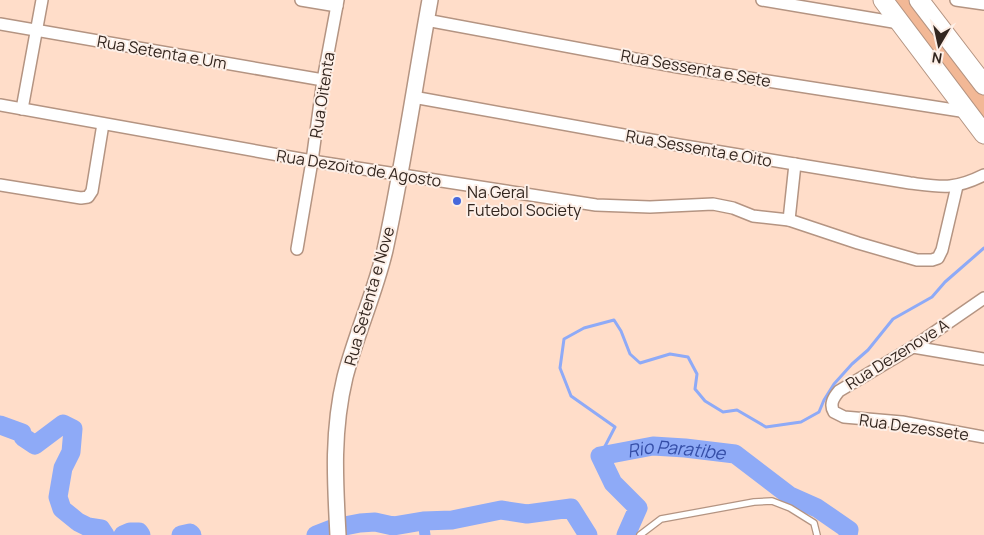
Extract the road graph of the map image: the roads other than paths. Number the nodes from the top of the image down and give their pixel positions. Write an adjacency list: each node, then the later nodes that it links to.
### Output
1 (42, 0): 13 (street)
2 (301, 0): 8 (street)
3 (430, 0): 10 (street, Rua Setenta e Nove)
4 (762, 0): 11 (street)
5 (883, 0): 11 (main road)
6 (919, 0): 15 (main road)
7 (956, 0): 9 (street)
8 (337, 3): 14 (street, Rua Oitenta)
9 (984, 4)
10 (426, 20): 16 (street, Rua Setenta e Nove); 19 (street, Rua Sessenta e Sete)
11 (900, 22): 19 (main road)
12 (0, 24): 13 (street, Rua Setenta e Um)
13 (36, 30): 14 (street, Rua Setenta e Um); 18 (street)
14 (323, 80): 22 (street, Rua Oitenta)
15 (983, 82)
16 (413, 97): 23 (street, Rua Sessenta e Oito); 24 (street, Rua Setenta e Nove)
17 (0, 106): 18 (street, Rua Dezoito de Agosto)
18 (22, 110): 20 (street, Rua Dezoito de Agosto)
19 (967, 112): 21 (main road)
20 (103, 124): 22 (street, Rua Dezoito de Agosto); 26 (street)
21 (984, 134)
22 (312, 161): 24 (street, Rua Dezoito de Agosto); 29 (street, Rua Oitenta)
23 (795, 164): 27 (street, Rua Sessenta e Oito); 28 (street)
24 (400, 175): 28 (street, Rua Dezoito de Agosto); 35 (street, Rua Setenta e Nove)
25 (984, 175): 27 (street, Rua Sessenta e Oito)
26 (0, 185)
27 (957, 186): 28 (street, Rua Dezoito de Agosto)
28 (789, 220)
29 (297, 249)
30 (984, 298): 31 (street, Rua Dezenove A)
31 (914, 347): 32 (street); 33 (street, Rua Dezenove A)
32 (984, 359)
33 (844, 417): 34 (street, Rua Dezessete)
34 (984, 437)
35 (338, 535)
36 (640, 535): 37 (lane)
37 (817, 535)

